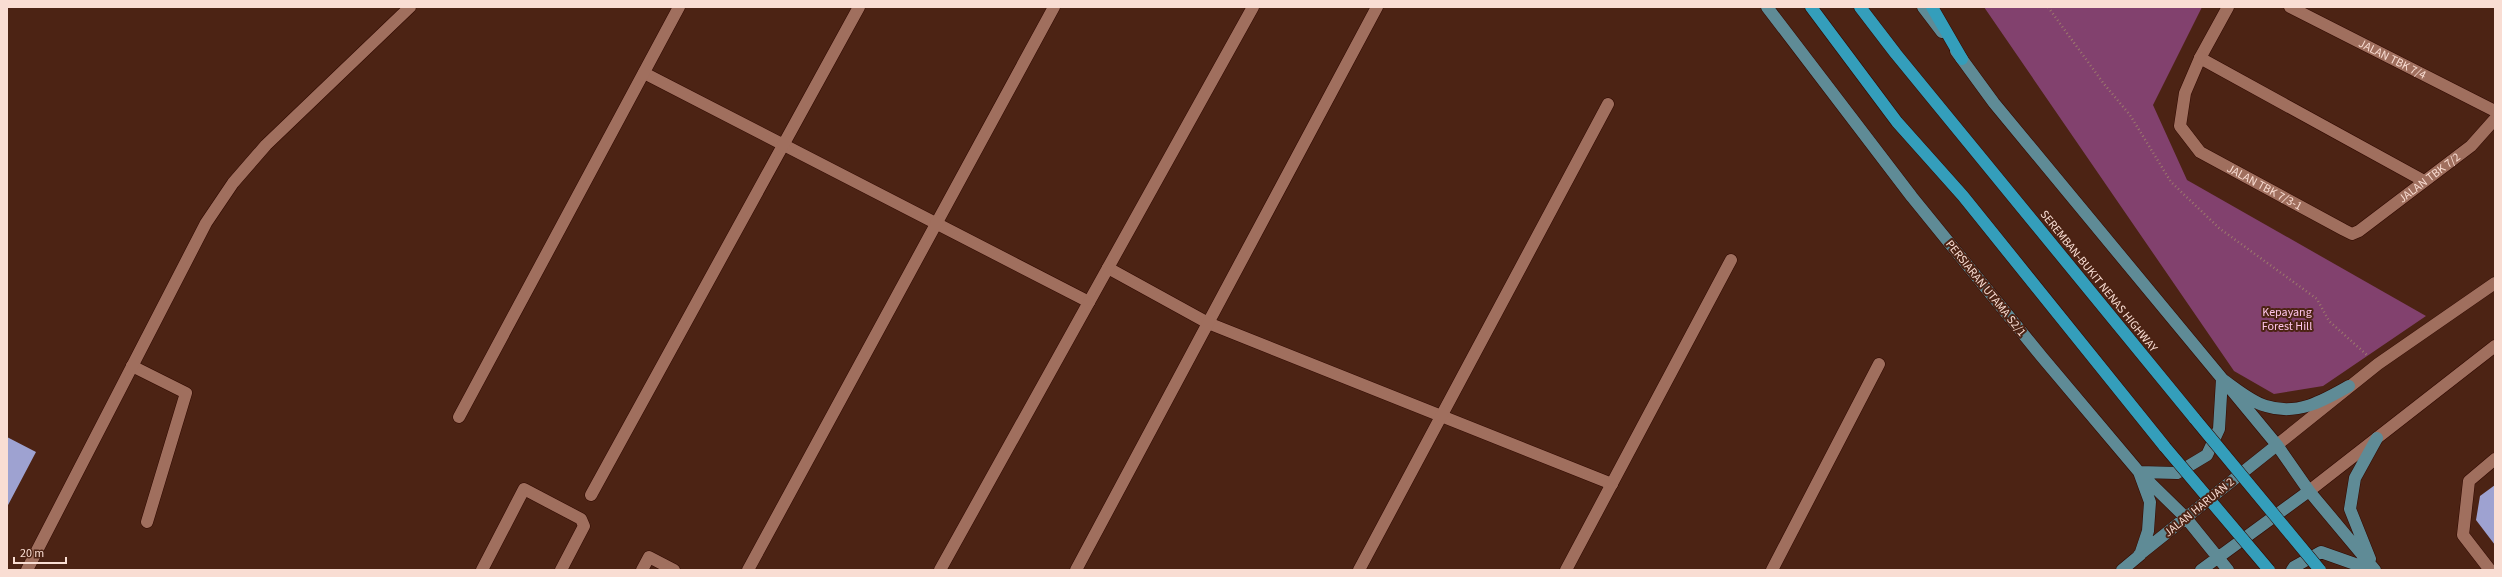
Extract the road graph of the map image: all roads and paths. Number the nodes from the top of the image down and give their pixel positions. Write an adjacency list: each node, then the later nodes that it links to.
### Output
1 (410, 7): 33 (street)
2 (680, 7): 17 (street)
3 (859, 7): 21 (street)
4 (1054, 7): 23 (street)
5 (1253, 7): 26 (street)
6 (1377, 7): 29 (street)
7 (1767, 7): 41 (main road, PERSIARAN UTAMA S2/1)
8 (1811, 7): 62 (highway, bridge)
9 (1860, 7): 64 (highway, SEREMBAN-BUKIT NENAS HIGHWAY, bridge)
10 (1923, 7): 16 (main road)
11 (1932, 7): 16 (highway)
12 (2048, 7): 32 (path)
13 (2228, 7): 15 (street)
14 (2290, 7): 19 (street, JALAN TBK 7/4)
15 (2200, 58): 22 (street); 24 (street, JALAN TBK 7/3-1)
16 (1962, 60): 34 (main road)
17 (644, 73): 21 (street); 37 (street)
18 (1608, 104): 36 (street)
19 (2495, 111)
20 (2495, 119): 22 (street, JALAN TBK 7/2)
21 (783, 145): 23 (street); 44 (street)
22 (2424, 181): 24 (street, JALAN TBK 7/2)
23 (936, 224): 28 (street); 53 (street)
24 (2359, 231)
25 (1730, 260): 42 (street)
26 (1108, 268): 28 (street); 29 (street)
27 (2495, 283): 32 (street)
28 (1089, 302): 54 (street)
29 (1208, 323): 36 (street); 55 (street)
30 (2495, 346): 38 (street)
31 (1879, 364): 58 (street)
32 (2378, 364): 35 (street)
33 (132, 366): 46 (street); 48 (street)
34 (2222, 379): 35 (main road); 39 (main road); 41 (main road)
35 (2349, 386): 39 (street)
36 (1441, 416): 42 (street); 56 (street)
37 (459, 417)
38 (2377, 438): 43 (street); 65 (main road)
39 (2278, 445): 43 (main road); 45 (main road, JALAN HARUAN 2)
40 (2495, 460): 66 (street)
41 (2139, 472): 45 (main road, PERSIARAN UTAMA S2/1); 59 (main road)
42 (1612, 484): 57 (street)
43 (2309, 491): 47 (main road); 65 (main road)
44 (592, 494)
45 (2186, 518): 47 (main road, PERSIARAN UTAMA S2/1); 59 (main road, JALAN HARUAN 2)
46 (147, 522)
47 (2218, 557): 60 (main road); 61 (main road, PERSIARAN UTAMA S2/1)
48 (27, 570)
49 (482, 570): 50 (street)
50 (561, 570)
51 (642, 570): 52 (street)
52 (674, 570)
53 (748, 570)
54 (940, 570)
55 (1076, 570)
56 (1359, 570)
57 (1566, 570)
58 (1772, 570)
59 (2122, 570)
60 (2201, 570)
61 (2228, 570)
62 (2269, 570)
63 (2292, 570): 65 (main road)
64 (2320, 570)
65 (2374, 570)
66 (2490, 570)

